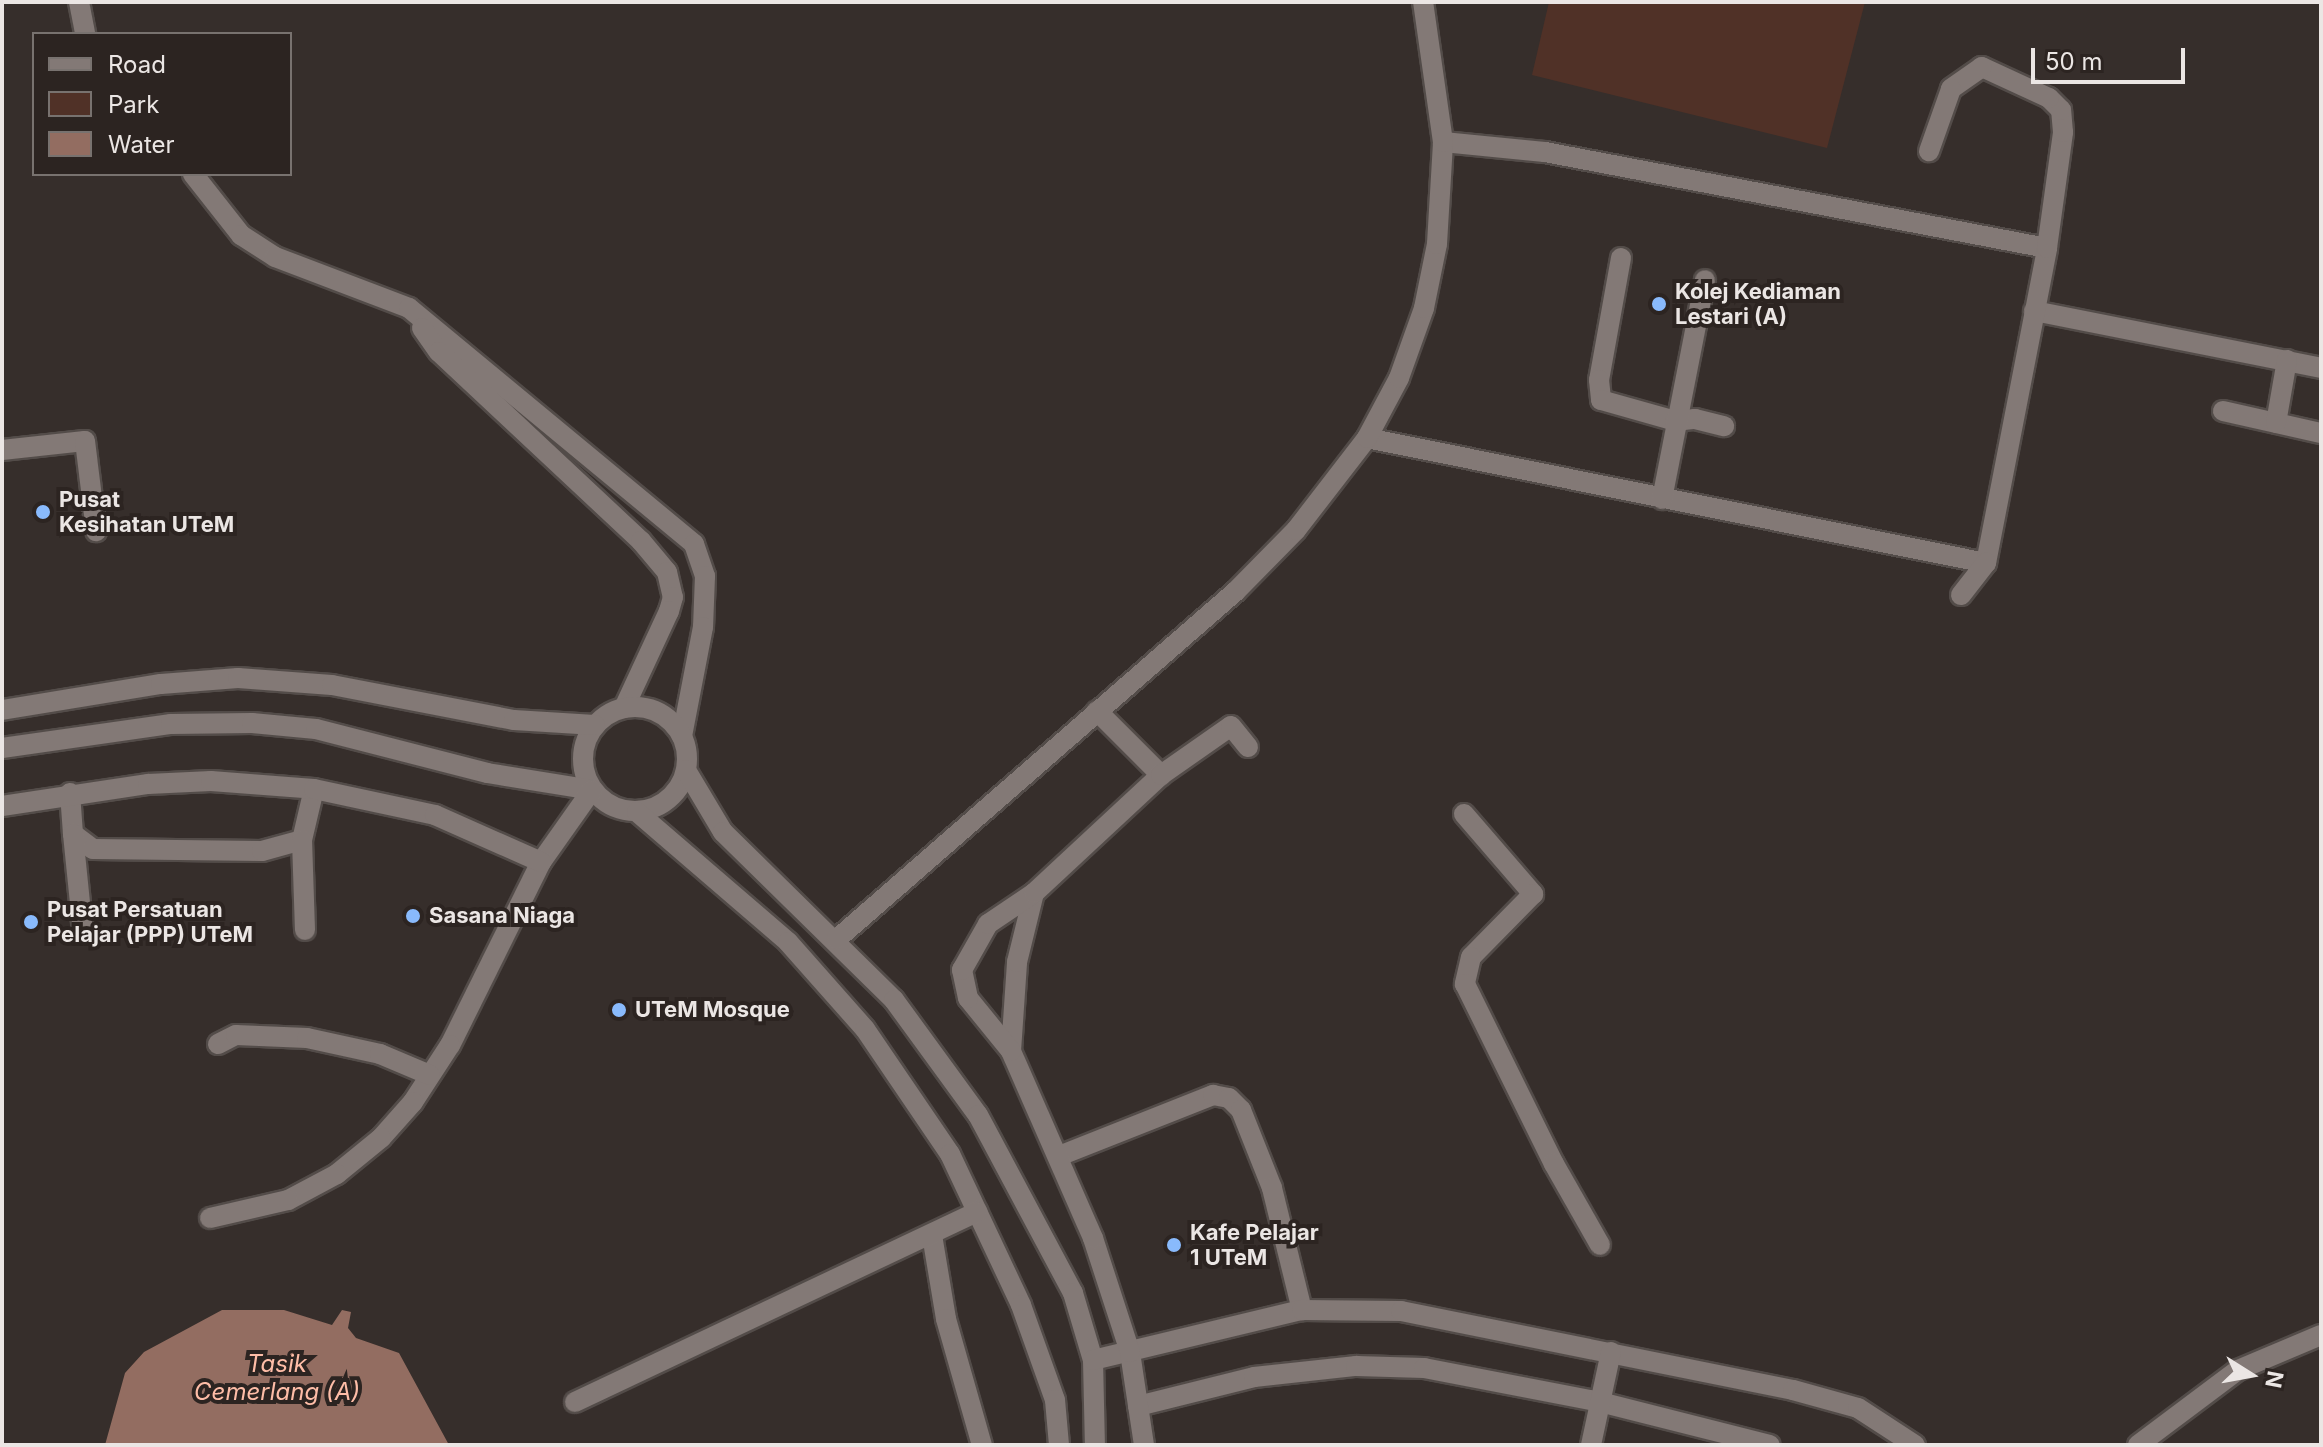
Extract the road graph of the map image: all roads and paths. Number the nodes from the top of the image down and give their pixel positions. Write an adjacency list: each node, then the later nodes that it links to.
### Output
1 (79, 2): 3 (street)
2 (1423, 2): 4 (street)
3 (85, 32)
4 (1443, 142): 7 (street); 19 (street)
5 (1929, 151): 7 (street)
6 (195, 176): 10 (street)
7 (2047, 248): 11 (street)
8 (1621, 258): 15 (street)
9 (1705, 280): 15 (street)
10 (409, 308): 25 (street); 29 (street)
11 (2034, 311): 12 (street); 23 (street)
12 (2287, 360): 13 (street); 16 (street)
13 (2321, 368)
14 (2223, 411): 16 (street)
15 (1675, 421): 17 (street); 21 (street)
16 (2276, 423): 18 (street)
17 (1724, 426)
18 (2321, 433)
19 (1367, 438): 21 (street); 27 (street)
20 (2, 450): 22 (street)
21 (1662, 499): 23 (street)
22 (96, 531)
23 (1986, 563): 24 (street)
24 (1961, 595)
25 (624, 708): 28 (street); 29 (street)
26 (2, 710): 28 (street)
27 (1097, 711): 33 (street); 46 (street)
28 (595, 725): 35 (street)
29 (682, 736): 32 (street)
30 (1248, 747): 33 (street)
31 (2, 748): 35 (street)
32 (686, 770): 38 (street); 46 (street)
33 (1161, 775): 43 (street)
34 (314, 789): 36 (street); 41 (street); 42 (street)
35 (592, 790): 38 (street); 42 (street)
36 (70, 793): 37 (street); 40 (street)
37 (2, 806)
38 (637, 812): 51 (street)
39 (1464, 814): 54 (street)
40 (73, 834): 41 (street); 45 (street)
41 (302, 840): 44 (street)
42 (541, 862): 49 (street)
43 (1034, 893): 48 (street); 48 (street)
44 (305, 930)
45 (83, 932)
46 (837, 939): 59 (street)
47 (218, 1044): 49 (street)
48 (1011, 1051): 50 (street)
49 (430, 1075): 52 (street)
50 (1059, 1156): 55 (street); 57 (street)
51 (977, 1212): 53 (street); 64 (street)
52 (210, 1218)
53 (932, 1235): 60 (street); 63 (street)
54 (1600, 1245)
55 (1302, 1310): 57 (street); 58 (street)
56 (2321, 1335): 70 (street)
57 (1130, 1352): 59 (street); 62 (street)
58 (1611, 1352): 61 (street); 69 (street)
59 (1093, 1360): 65 (street)
60 (575, 1402)
61 (1600, 1402): 62 (street); 67 (street); 68 (street)
62 (1138, 1406): 66 (street)
63 (982, 1445)
64 (1059, 1445)
65 (1095, 1445)
66 (1144, 1445)
67 (1591, 1445)
68 (1770, 1445)
69 (1915, 1445)
70 (2138, 1445)

